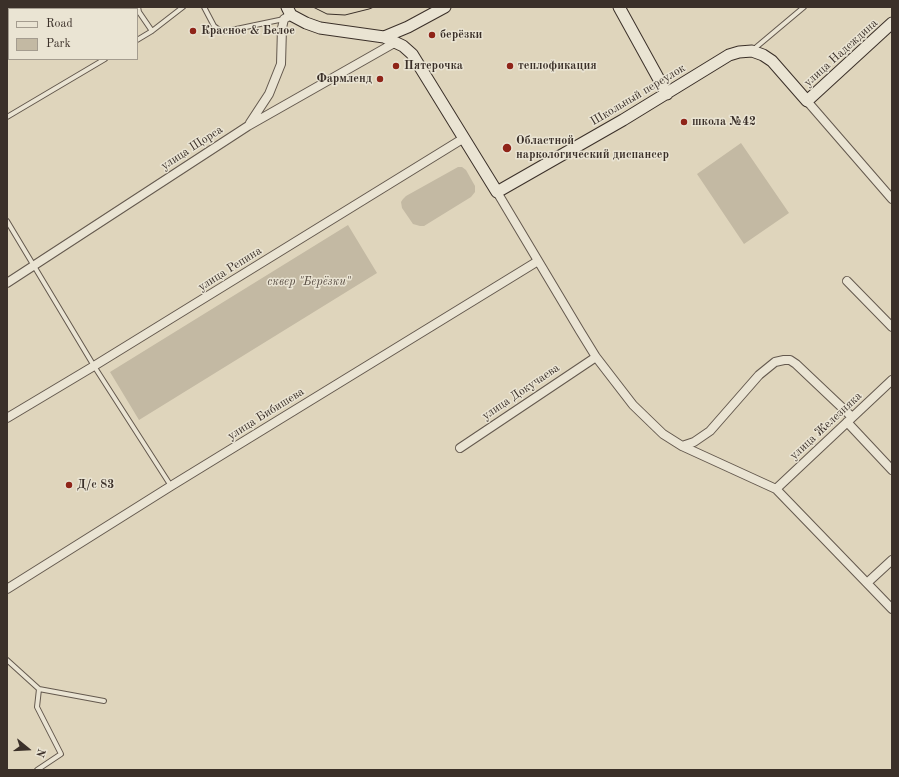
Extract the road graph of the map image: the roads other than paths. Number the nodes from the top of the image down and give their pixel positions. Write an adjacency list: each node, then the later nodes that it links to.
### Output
1 (138, 7): 9 (lane)
2 (183, 7): 9 (lane)
3 (204, 7): 7 (lane)
4 (445, 7): 10 (street)
5 (619, 7): 15 (street)
6 (804, 7): 13 (lane)
7 (287, 14): 10 (street); 18 (street)
8 (892, 23): 16 (street, улица Надеждина)
9 (152, 31): 11 (lane)
10 (384, 37): 12 (street)
11 (138, 39)
12 (396, 42): 18 (street, улица Щорса); 19 (street)
13 (752, 51): 15 (street, Школьный переулок); 16 (street)
14 (103, 60): 17 (lane)
15 (667, 94): 20 (street, Школьный переулок)
16 (807, 101): 21 (street)
17 (7, 117)
18 (248, 126): 24 (street, улица Щорса)
19 (464, 138): 20 (street); 29 (street, улица Репина)
20 (497, 192): 23 (street)
21 (892, 199)
22 (7, 221): 24 (lane)
23 (538, 261): 28 (street); 36 (street, улица Бибишева)
24 (35, 266): 26 (street, улица Щорса); 29 (lane)
25 (847, 281): 27 (street)
26 (7, 283)
27 (892, 327)
28 (596, 357): 33 (street); 34 (street, улица Докучаева)
29 (94, 366): 31 (street, улица Репина); 36 (lane)
30 (892, 380): 32 (street, улица Железняка)
31 (7, 418)
32 (850, 420): 33 (street); 35 (street); 37 (street, улица Железняка)
33 (682, 446): 37 (street)
34 (460, 448)
35 (892, 470)
36 (171, 486): 40 (street, улица Бибишева)
37 (776, 489): 39 (street)
38 (892, 560): 39 (street)
39 (867, 583): 41 (street)
40 (7, 589)
41 (892, 609)
42 (7, 660): 43 (lane)
43 (39, 689): 44 (lane); 45 (lane)
44 (104, 701)
45 (37, 770)

